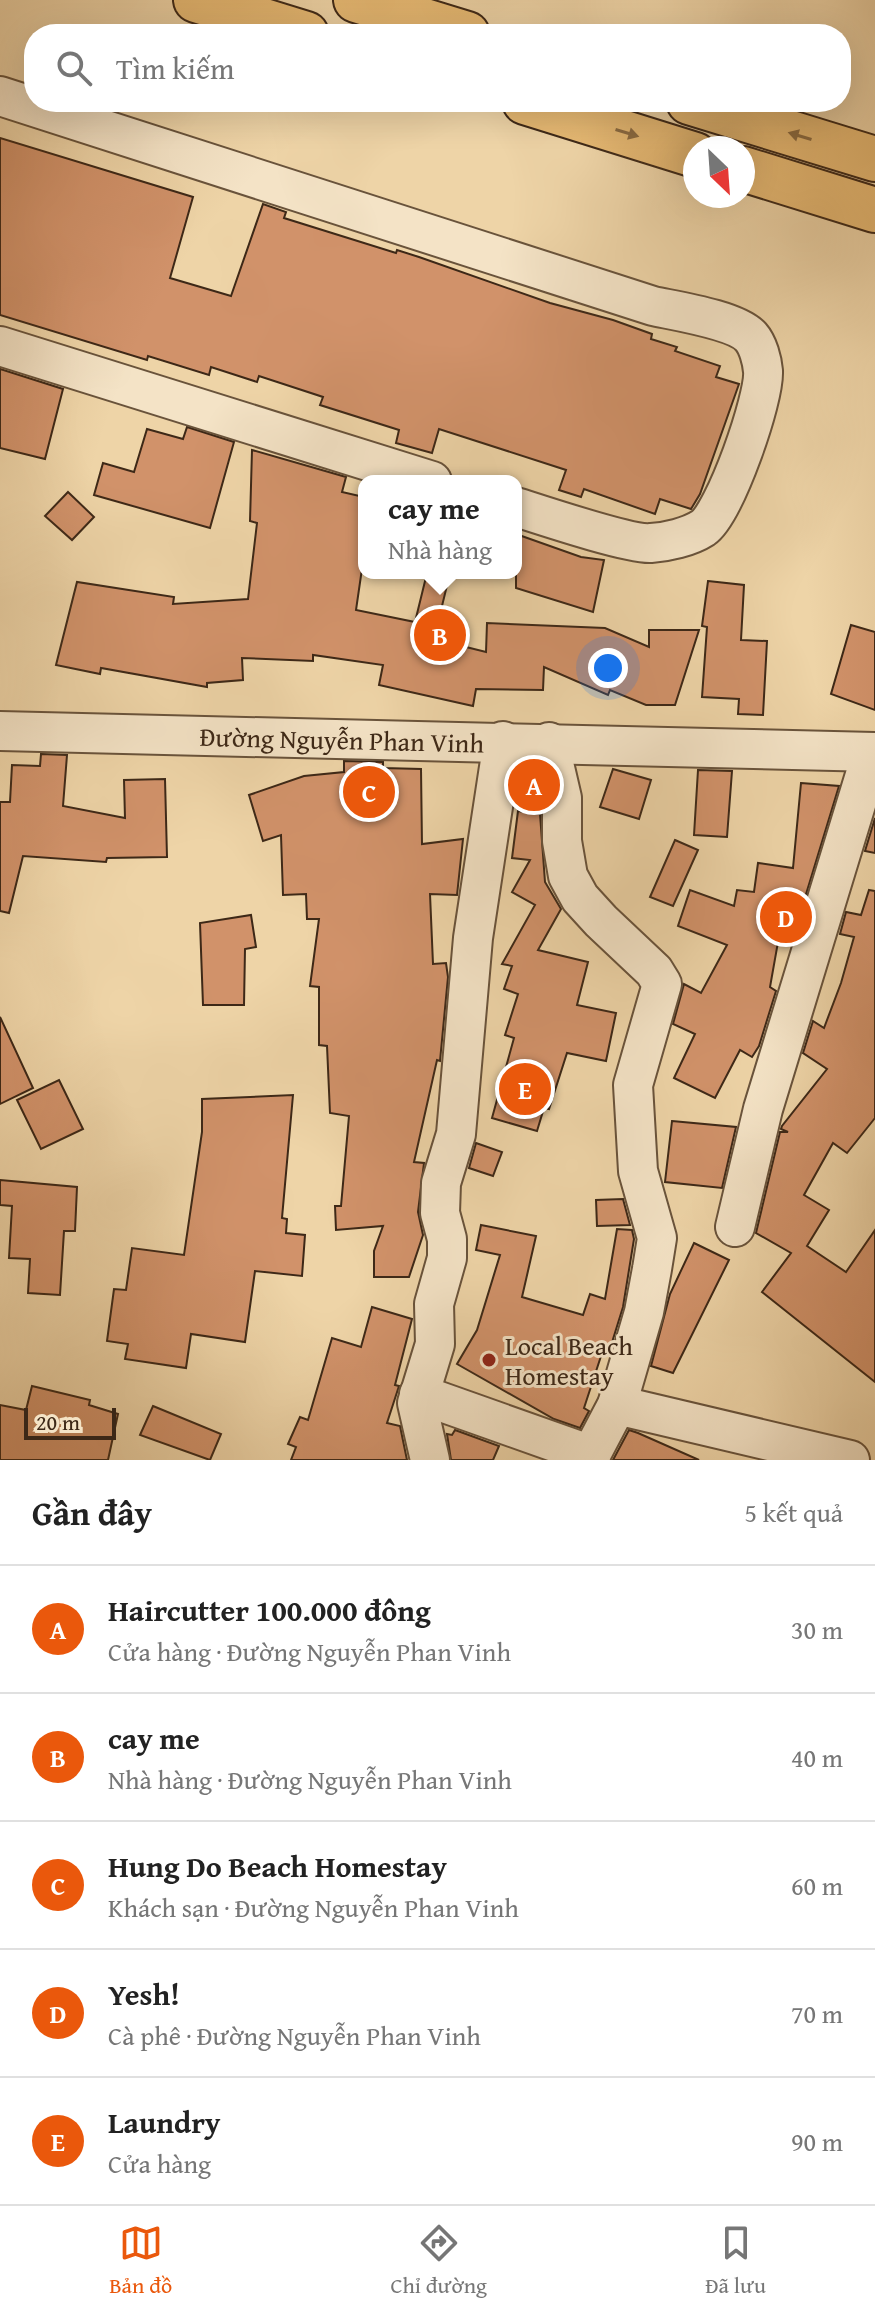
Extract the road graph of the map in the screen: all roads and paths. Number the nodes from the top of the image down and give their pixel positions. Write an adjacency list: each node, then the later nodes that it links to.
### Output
1 (196, 0): 3 (main road)
2 (356, 0): 4 (main road)
3 (274, 24)
4 (434, 24)
5 (0, 96): 6 (street)
6 (24, 104)
7 (50, 112): 16 (street)
8 (557, 112): 10 (main road, one-way to 10)
9 (722, 112): 11 (main road, one-way to 9)
10 (683, 151)
11 (875, 159)
12 (755, 173): 13 (main road)
13 (875, 210)
14 (0, 346): 15 (street)
15 (413, 475)
16 (522, 509)
17 (0, 731): 18 (street, Đường Nguyễn Phan Vinh)
18 (503, 741): 19 (street, Đường Nguyễn Phan Vinh); 22 (street)
19 (549, 742): 20 (street, Đường Nguyễn Phan Vinh); 23 (street)
20 (874, 752): 21 (street)
21 (735, 1227)
22 (419, 1394): 24 (street); 25 (street)
23 (617, 1405): 24 (street); 26 (street)
24 (590, 1457)
25 (430, 1460)
26 (850, 1460)

